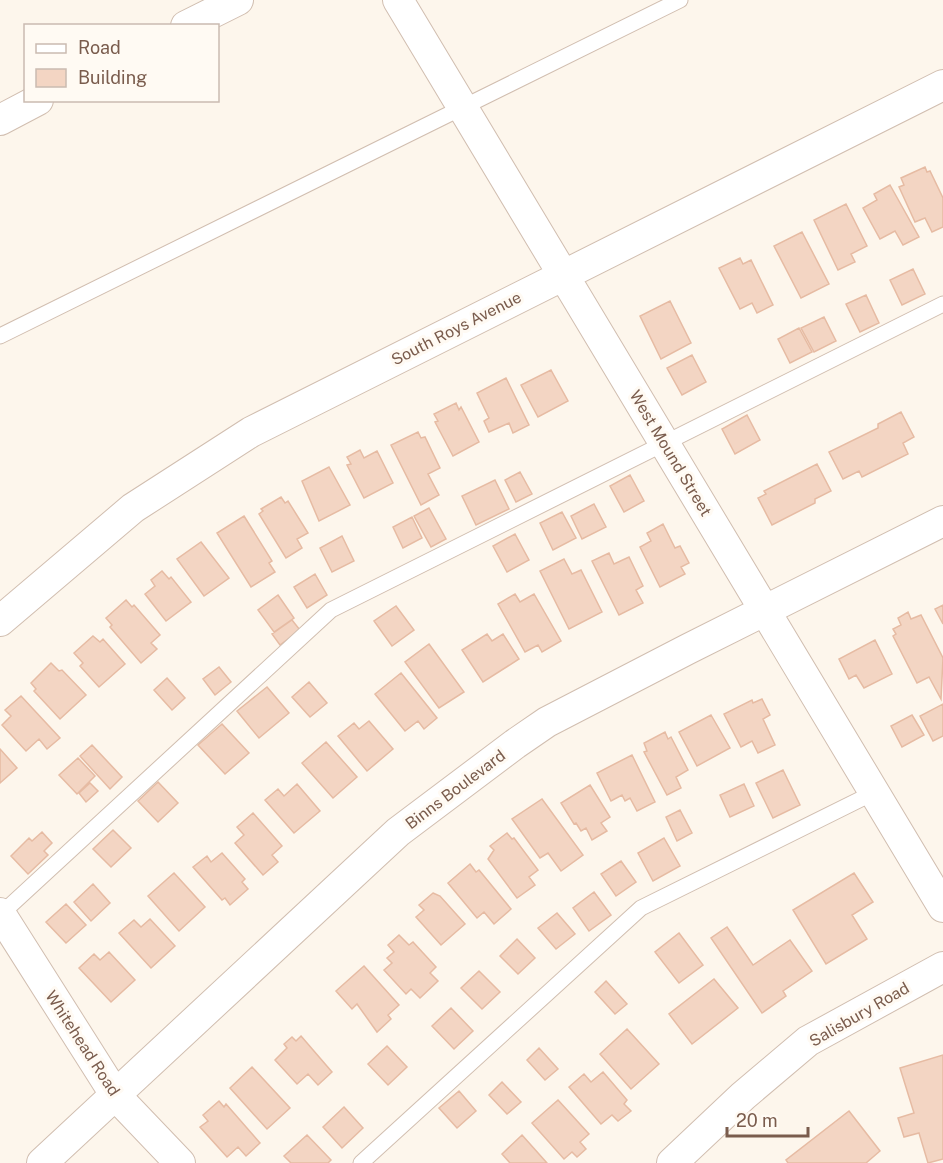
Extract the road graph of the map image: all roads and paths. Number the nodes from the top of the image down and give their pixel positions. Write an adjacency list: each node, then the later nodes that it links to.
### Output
1 (238, 0): 4 (street)
2 (398, 0): 7 (street, West Mound Street)
3 (680, 0): 7 (lane)
4 (190, 24)
5 (943, 86): 9 (street, South Roys Avenue)
6 (34, 102): 8 (street)
7 (463, 107): 9 (street, West Mound Street); 11 (lane)
8 (0, 120)
9 (563, 274): 12 (street, West Mound Street); 15 (street, South Roys Avenue)
10 (943, 304): 12 (lane)
11 (0, 336)
12 (666, 444): 14 (street, West Mound Street); 18 (lane)
13 (943, 521): 14 (street, Binns Boulevard)
14 (766, 610): 16 (street, West Mound Street); 20 (street, Binns Boulevard)
15 (0, 621)
16 (875, 792): 17 (street, West Mound Street); 23 (lane)
17 (943, 907)
18 (0, 914): 20 (street, Whitehead Road)
19 (943, 967): 24 (street, Salisbury Road)
20 (116, 1096): 21 (street, Binns Boulevard); 22 (street, Whitehead Road)
21 (42, 1163)
22 (180, 1163)
23 (362, 1163)
24 (672, 1163)

